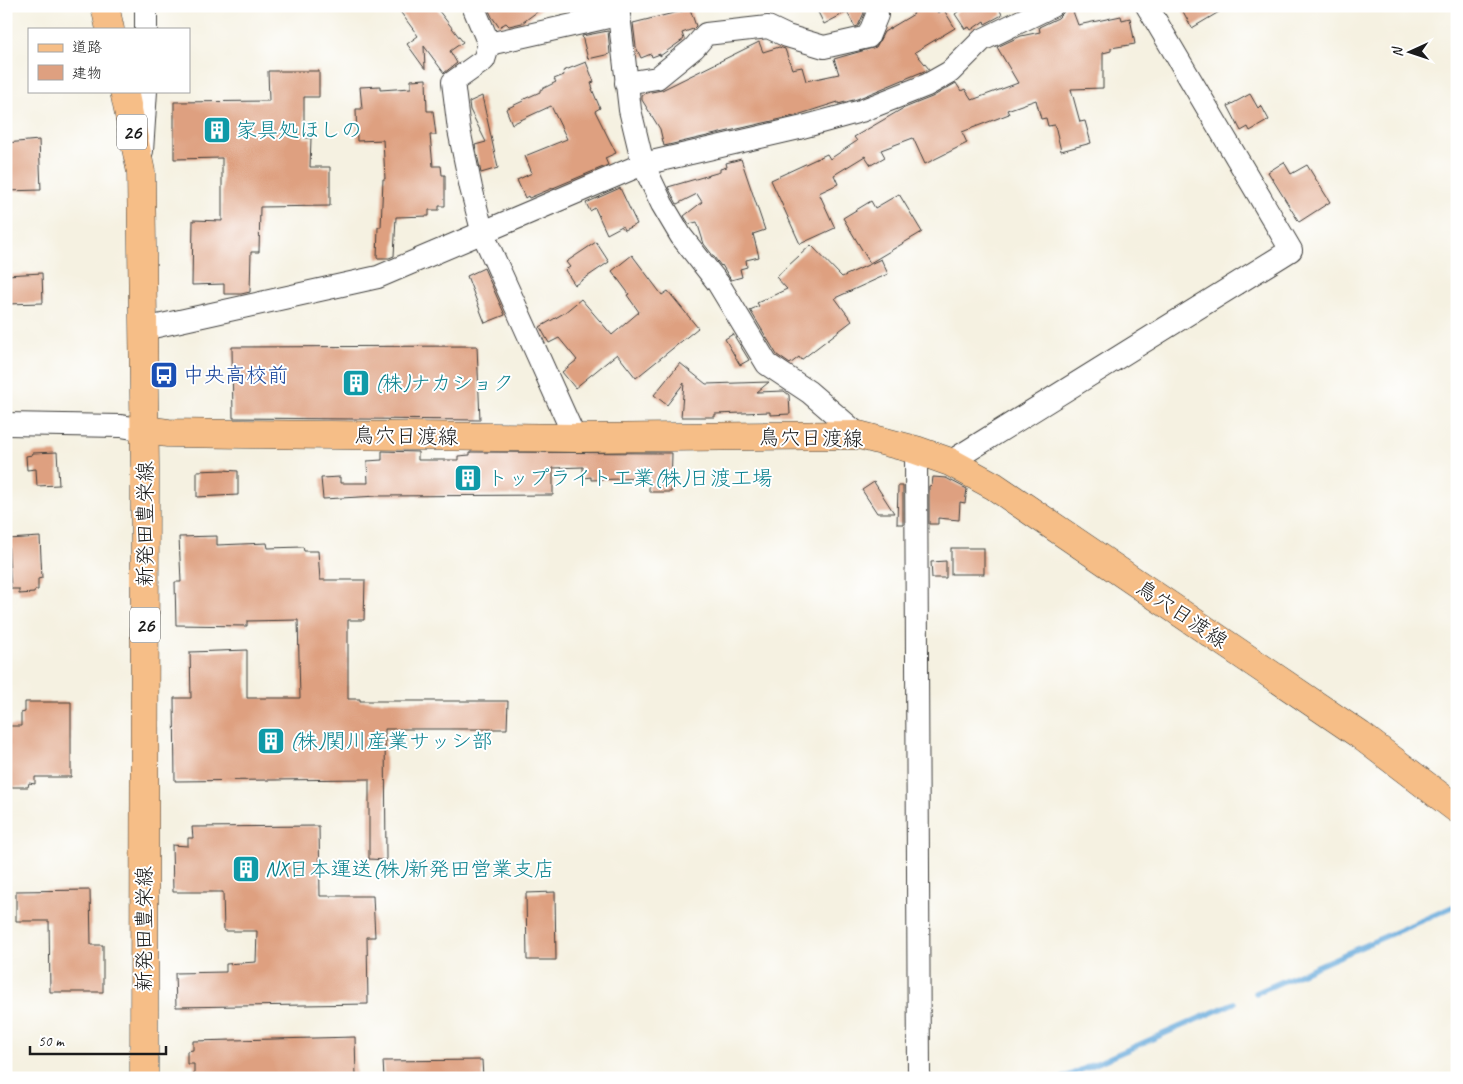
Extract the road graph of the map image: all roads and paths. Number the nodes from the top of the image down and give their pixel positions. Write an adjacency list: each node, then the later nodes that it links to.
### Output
1 (105, 6): 8 (main road)
2 (146, 6): 9 (street)
3 (473, 6): 10 (street)
4 (876, 6): 11 (street)
5 (1052, 6): 14 (street)
6 (1147, 6): 23 (street)
7 (618, 11): 10 (street); 11 (street)
8 (110, 28)
9 (146, 28)
10 (489, 44): 16 (street)
11 (626, 84): 14 (street)
12 (124, 92): 15 (main road, 新発田豊栄線 / 26)
13 (146, 92): 15 (street)
14 (644, 164): 16 (street); 20 (street)
15 (141, 172): 17 (main road, 新発田豊栄線 / 26)
16 (483, 234): 17 (street); 21 (street)
17 (144, 329): 19 (main road, 新発田豊栄線 / 26)
18 (6, 424): 19 (street)
19 (145, 430): 21 (main road, 鳥穴日渡線); 25 (main road, 新発田豊栄線 / 26)
20 (859, 435): 21 (main road, 鳥穴日渡線); 22 (main road, 鳥穴日渡線)
21 (575, 438)
22 (916, 450): 23 (main road, 鳥穴日渡線); 26 (street)
23 (950, 462): 24 (main road, 鳥穴日渡線)
24 (1457, 809)
25 (144, 1078)
26 (919, 1078)

